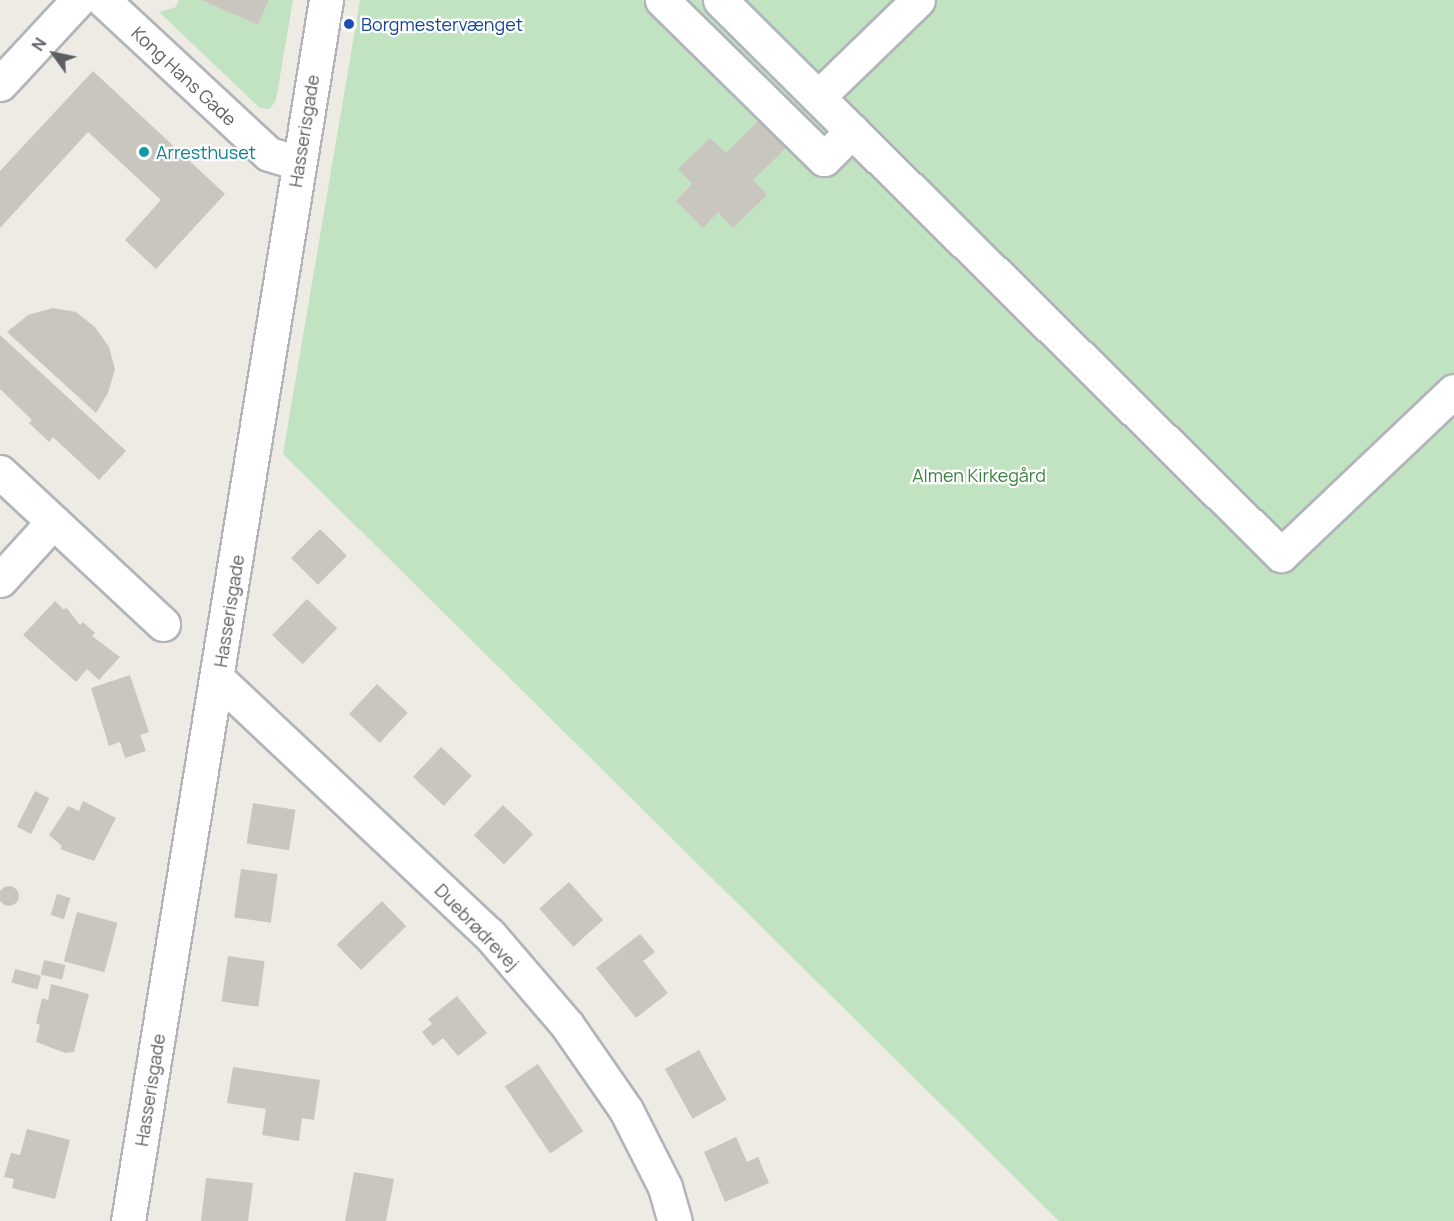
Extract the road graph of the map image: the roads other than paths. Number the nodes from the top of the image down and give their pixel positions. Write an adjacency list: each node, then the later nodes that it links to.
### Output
1 (78, 0): 7 (street)
2 (103, 0): 10 (street, Kong Hans Gade)
3 (326, 0): 10 (street, Hasserisgade)
4 (662, 0): 9 (street)
5 (720, 0): 8 (street)
6 (918, 0): 8 (street)
7 (0, 84)
8 (818, 97): 9 (street)
9 (852, 131): 11 (street)
10 (299, 163): 16 (street, Hasserisgade)
11 (1454, 391)
12 (0, 472): 13 (street)
13 (53, 522): 14 (street); 15 (street)
14 (0, 580)
15 (163, 624)
16 (218, 680): 17 (street, Hasserisgade); 18 (street, Duebrødrevej)
17 (128, 1221)
18 (675, 1221)

